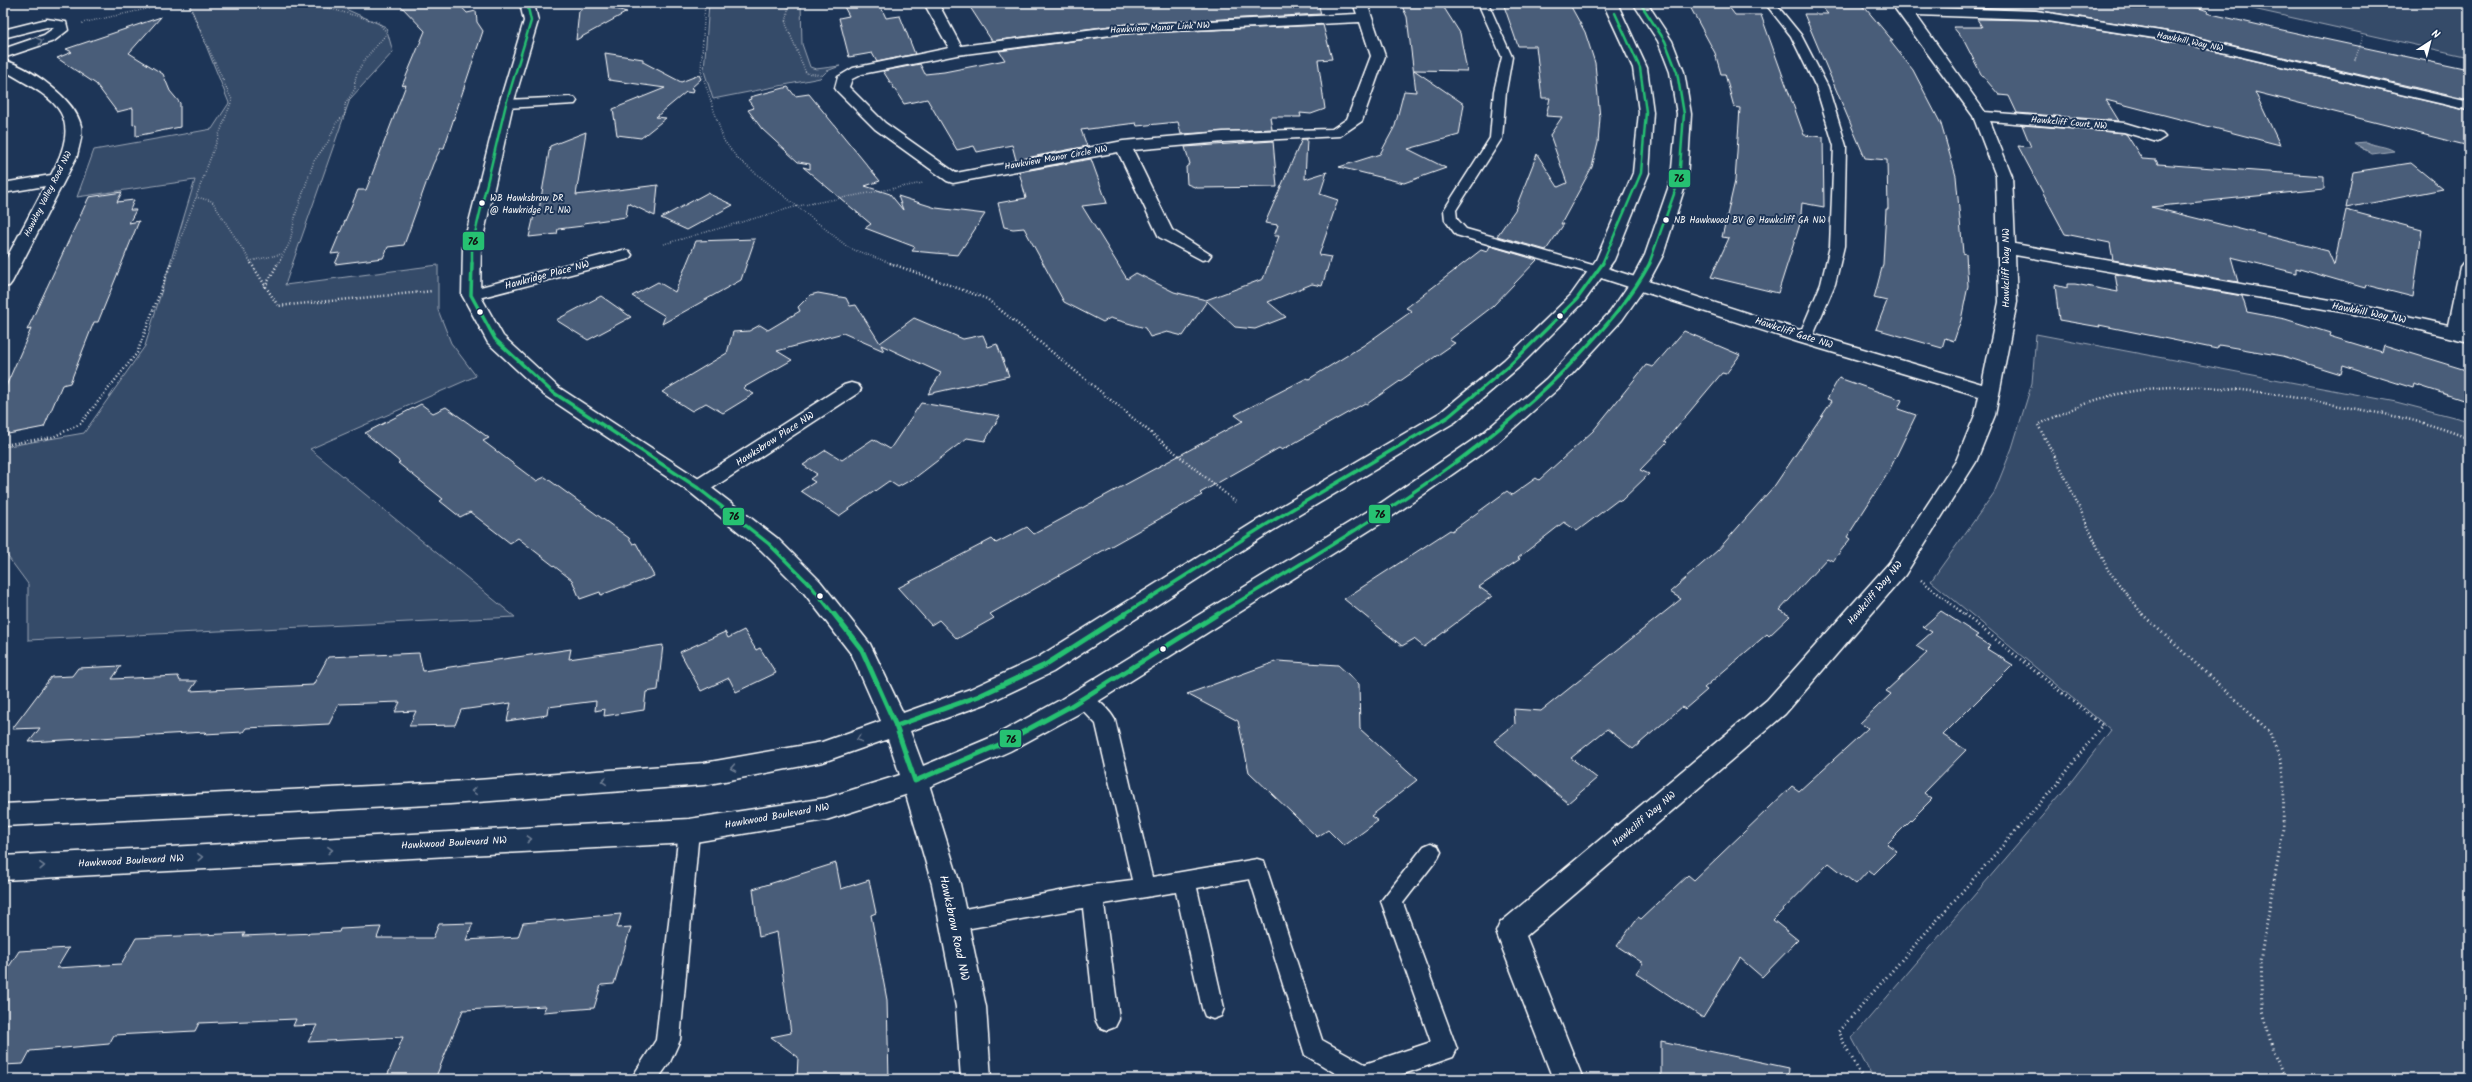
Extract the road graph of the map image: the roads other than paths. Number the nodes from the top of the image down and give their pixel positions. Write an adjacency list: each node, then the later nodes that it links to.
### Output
1 (527, 3): 15 (street)
2 (932, 3): 11 (street)
3 (1360, 3): 9 (street, Hawkview Manor Circle NW)
4 (1483, 3): 26 (lane)
5 (1770, 3): 31 (lane)
6 (1611, 4): 7 (street); 26 (street)
7 (1641, 4): 28 (street, Hawkwood Boulevard NW)
8 (1902, 7): 16 (street, Hawkhill Way NW); 17 (street, Hawkcliff Way NW)
9 (1364, 18): 11 (street, Hawkview Manor Link NW); 19 (street, Hawkview Manor Circle NW)
10 (3, 34): 12 (street, one-way to 10)
11 (957, 51): 19 (street, Hawkview Manor Circle NW)
12 (3, 54)
13 (3, 64): 20 (street, Hawkley Valley Road NW)
14 (570, 101): 15 (street)
15 (506, 104): 29 (street)
16 (2469, 106)
17 (1980, 116): 18 (street, Hawkcliff Court NW); 22 (street, Hawkcliff Way NW)
18 (2157, 137)
19 (1123, 146): 24 (street)
20 (56, 179): 21 (street); 27 (street, Hawkley Valley Road NW)
21 (3, 188)
22 (2008, 248): 30 (street, Hawkhill Way NW); 33 (street, Hawkcliff Way NW)
23 (623, 255): 29 (street, Hawkridge Place NW)
24 (1202, 255)
25 (2469, 267): 30 (street)
26 (1598, 271): 28 (street, Hawkcliff Gate NW); 36 (street)
27 (3, 282)
28 (1639, 283): 31 (street, Hawkcliff Gate NW); 35 (street, Hawkwood Boulevard NW)
29 (471, 295): 34 (street, Hawksbrow Road NW)
30 (2463, 334)
31 (1805, 338): 33 (street, Hawkcliff Gate NW)
32 (851, 389): 34 (street, Hawksbrow Place NW)
33 (1990, 393): 50 (street, Hawkcliff Way NW)
34 (698, 488): 36 (street, Hawksbrow Road NW)
35 (1082, 700): 37 (street, Hawkwood Boulevard NW); 43 (lane)
36 (896, 726): 37 (street, Hawksbrow Road NW); 38 (street, one-way to 38)
37 (915, 781): 39 (street, Hawkwood Boulevard NW); 45 (street, Hawksbrow Road NW)
38 (3, 815)
39 (689, 831): 41 (street, Hawkwood Boulevard NW, one-way to 39); 48 (lane)
40 (1431, 852): 42 (lane)
41 (3, 868)
42 (1185, 882): 43 (lane); 46 (lane)
43 (1144, 888): 44 (lane)
44 (1092, 895): 45 (lane); 47 (lane)
45 (954, 921): 49 (street, Hawksbrow Road NW)
46 (1213, 1008)
47 (1107, 1018)
48 (642, 1079)
49 (976, 1079)
50 (1568, 1079)

